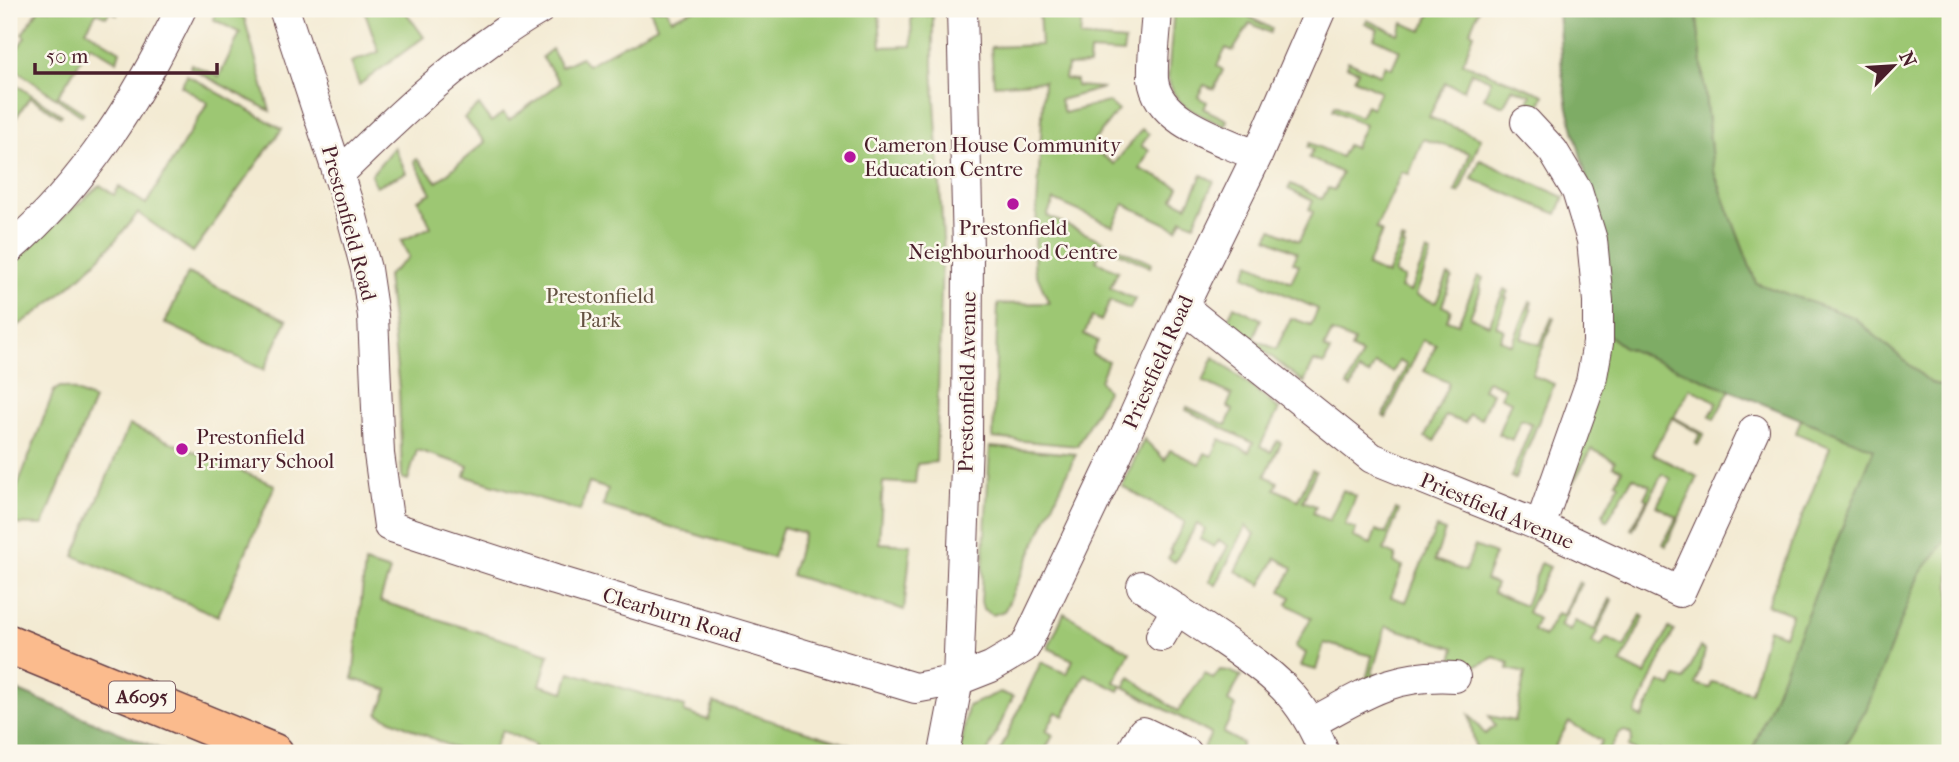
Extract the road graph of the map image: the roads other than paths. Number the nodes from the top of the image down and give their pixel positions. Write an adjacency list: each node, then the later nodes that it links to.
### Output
1 (181, 9): 10 (street)
2 (284, 9): 9 (street, Prestonfield Road)
3 (540, 9): 9 (street)
4 (962, 9): 20 (street, Prestonfield Avenue)
5 (1157, 9): 8 (street)
6 (1321, 9): 8 (street, Priestfield Road)
7 (1525, 122): 14 (street)
8 (1257, 156): 11 (street, Priestfield Road)
9 (338, 175): 13 (street, Prestonfield Road)
10 (9, 249)
11 (1183, 307): 14 (street, Priestfield Avenue); 20 (street, Priestfield Road)
12 (1754, 430): 14 (street, Priestfield Avenue)
13 (389, 526): 20 (street, Clearburn Road)
14 (1540, 526)
15 (1142, 586): 16 (street)
16 (1177, 609): 17 (street); 21 (street)
17 (1161, 636)
18 (9, 643): 22 (main road, A6095)
19 (1455, 677): 21 (street)
20 (958, 680): 23 (street, Prestonfield Avenue)
21 (1311, 723): 26 (street)
22 (274, 753)
23 (944, 753)
24 (1131, 753): 25 (street)
25 (1187, 753)
26 (1324, 753)

